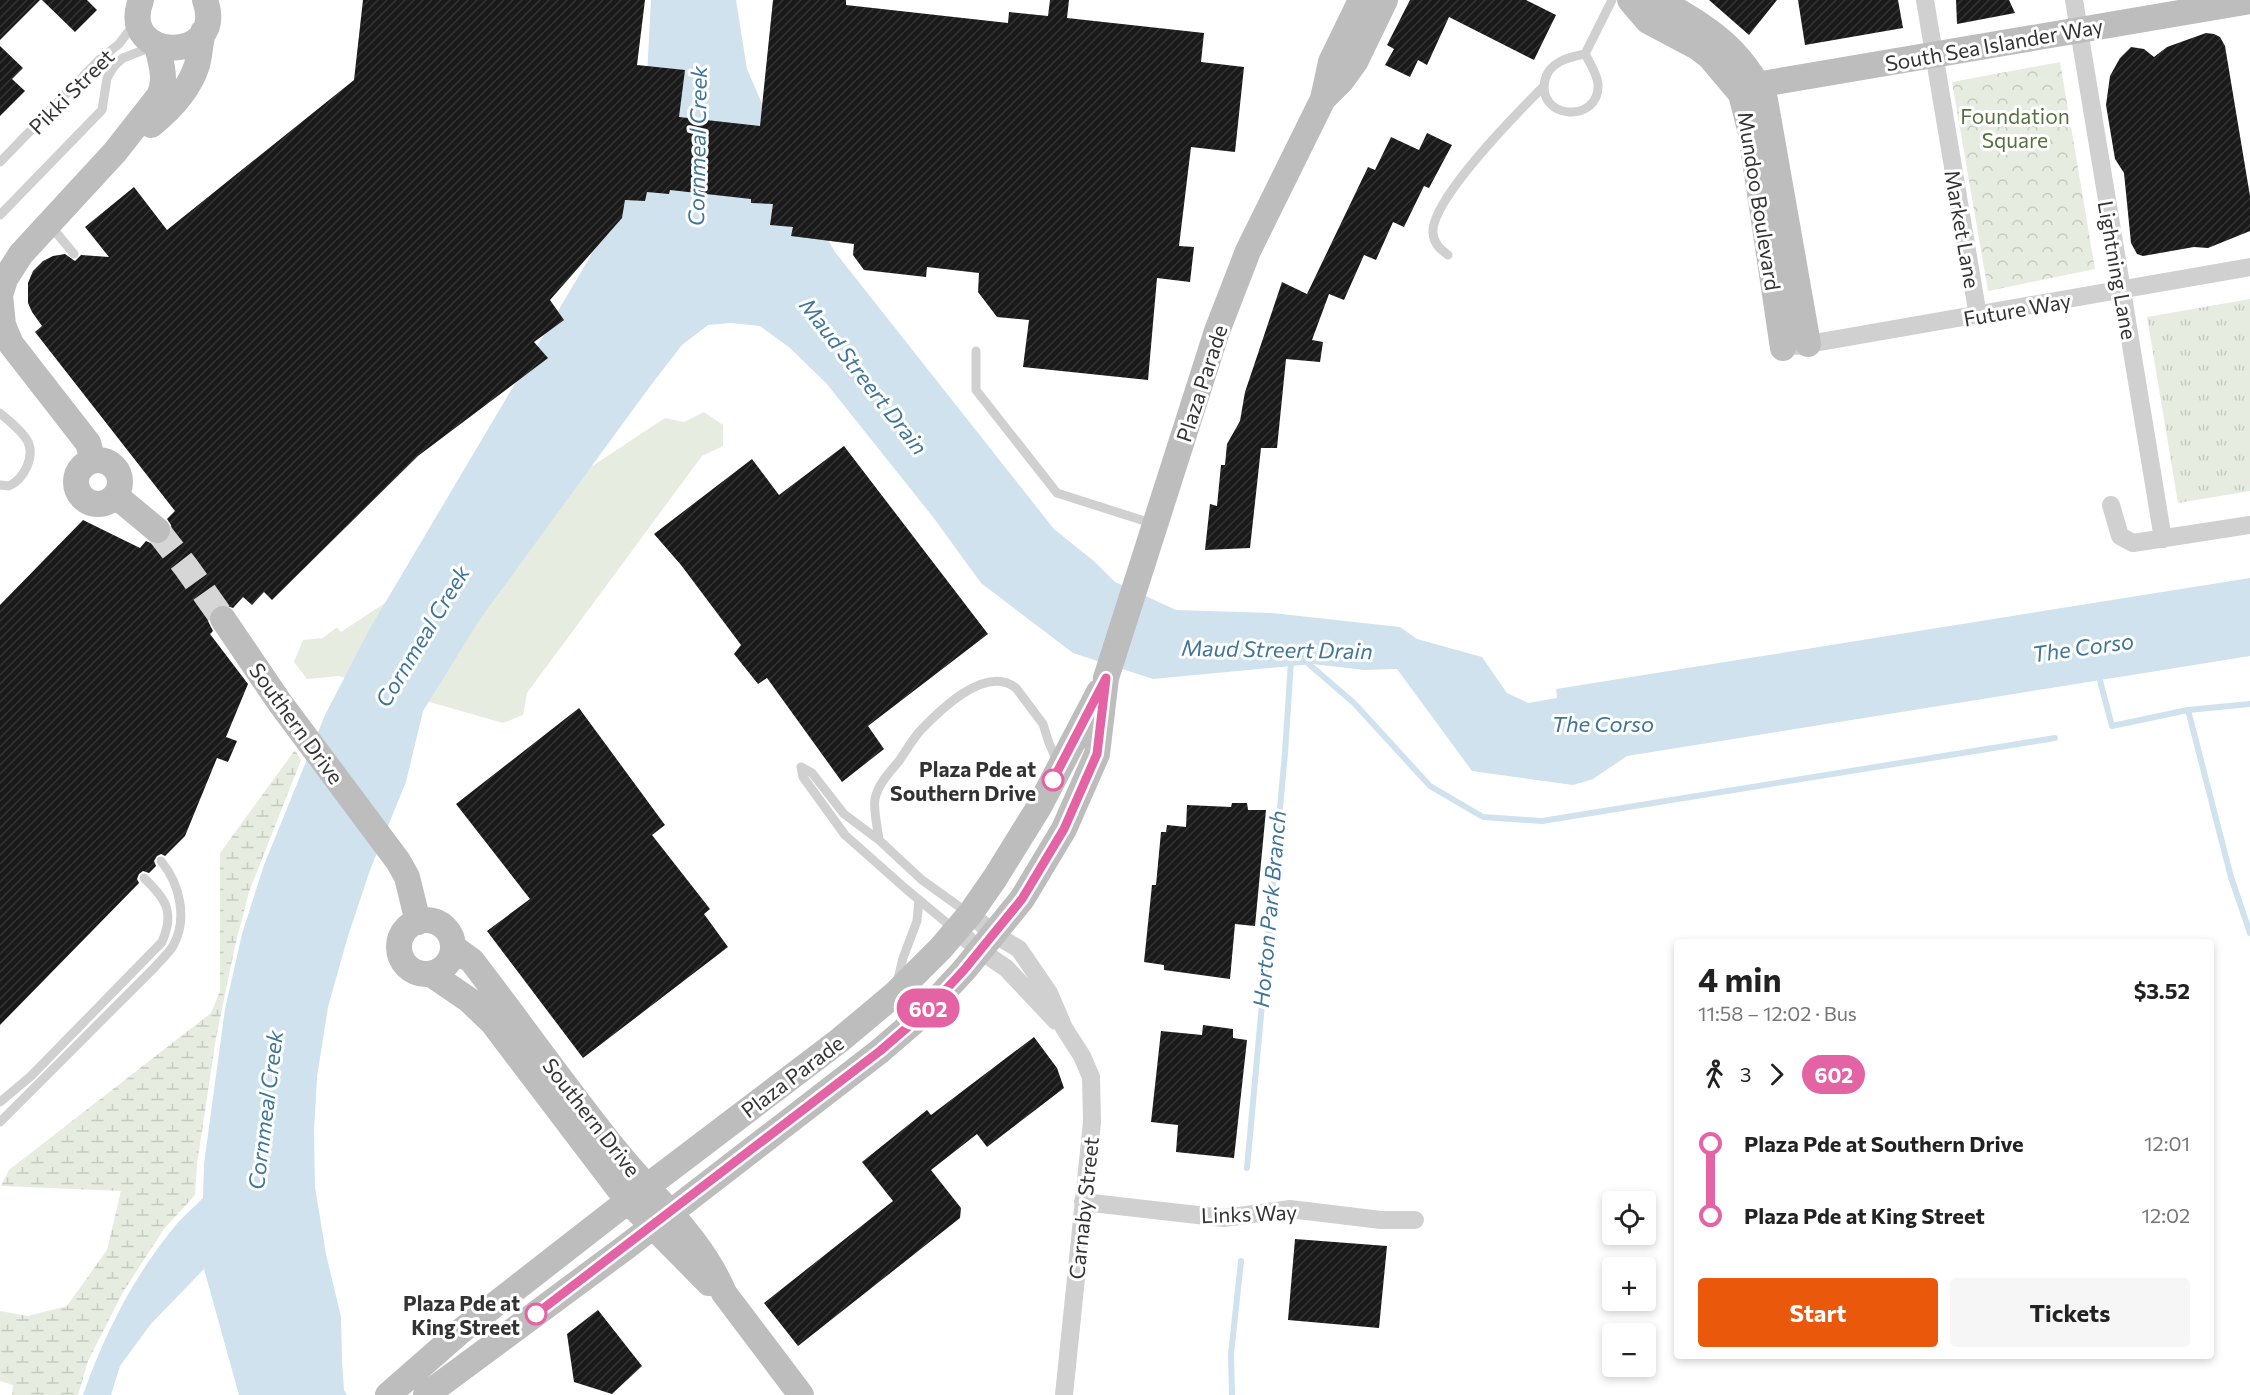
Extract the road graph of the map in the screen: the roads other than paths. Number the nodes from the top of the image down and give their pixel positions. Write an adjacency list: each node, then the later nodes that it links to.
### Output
1 (205, 0): 12 (street)
2 (1361, 0): 18 (street, Plaza Parade)
3 (1385, 0): 18 (street, Plaza Parade)
4 (1612, 0): 14 (lane)
5 (1630, 0): 17 (street, Mundoo Boulevard)
6 (1659, 0): 17 (street)
7 (1925, 0): 15 (street, Market Lane)
8 (2074, 0): 11 (street, Lightning Lane)
9 (2250, 1): 11 (street, South Sea Islander Way)
10 (137, 6): 13 (street); 20 (lane, Pikki Street)
11 (2079, 29): 15 (street, South Sea Islander Way); 26 (street, Lightning Lane)
12 (203, 32): 13 (street); 19 (street)
13 (157, 46): 19 (street); 21 (lane, Pikki Street)
14 (1585, 54): 16 (lane); 16 (lane)
15 (1934, 54): 17 (street, South Sea Islander Way); 27 (street, Market Lane)
16 (1544, 86): 24 (lane)
17 (1749, 90): 28 (street, Mundoo Boulevard); 29 (street, Mundoo Boulevard)
18 (1323, 99): 36 (street, Plaza Parade)
19 (115, 152): 22 (street)
20 (0, 162)
21 (0, 215)
22 (48, 223): 23 (lane); 32 (street)
23 (74, 254)
24 (1448, 255)
25 (2250, 267): 26 (street, Future Way)
26 (2122, 290): 27 (street, Future Way); 39 (street, Lightning Lane)
27 (1978, 316): 28 (street, Future Way)
28 (1808, 344): 29 (street, Future Way)
29 (1783, 348)
30 (976, 351): 36 (lane)
31 (0, 413): 33 (lane)
32 (93, 460): 34 (street); 34 (street)
33 (0, 485)
34 (116, 495): 38 (street)
35 (2111, 505): 39 (street)
36 (1157, 524): 41 (street, Plaza Parade)
37 (2250, 525): 39 (street)
38 (157, 530)
39 (2163, 539)
40 (223, 619): 47 (street, Southern Drive)
41 (1106, 678): 42 (street, Plaza Parade); 49 (street, Plaza Parade)
42 (1060, 766): 43 (lane); 48 (street, Plaza Parade)
43 (879, 840): 46 (lane); 48 (lane)
44 (160, 861): 54 (lane)
45 (144, 878): 53 (lane)
46 (919, 900): 48 (lane); 52 (lane)
47 (418, 922): 50 (street); 51 (street)
48 (963, 922): 49 (street, Carnaby Street); 52 (street, Plaza Parade)
49 (987, 942): 56 (street, Carnaby Street); 57 (street, Plaza Parade)
50 (453, 947): 51 (street); 55 (street, Southern Drive)
51 (431, 974): 55 (street, Southern Drive)
52 (895, 994): 55 (street, Plaza Parade)
53 (0, 1102)
54 (0, 1122)
55 (638, 1194): 57 (street, Southern Drive); 59 (street, Plaza Parade)
56 (1083, 1202): 58 (street, Links Way); 62 (street, Carnaby Street)
57 (661, 1220): 60 (street, Plaza Parade); 61 (street, Southern Drive)
58 (1415, 1220)
59 (388, 1395)
60 (426, 1395)
61 (801, 1395)
62 (1064, 1395)

